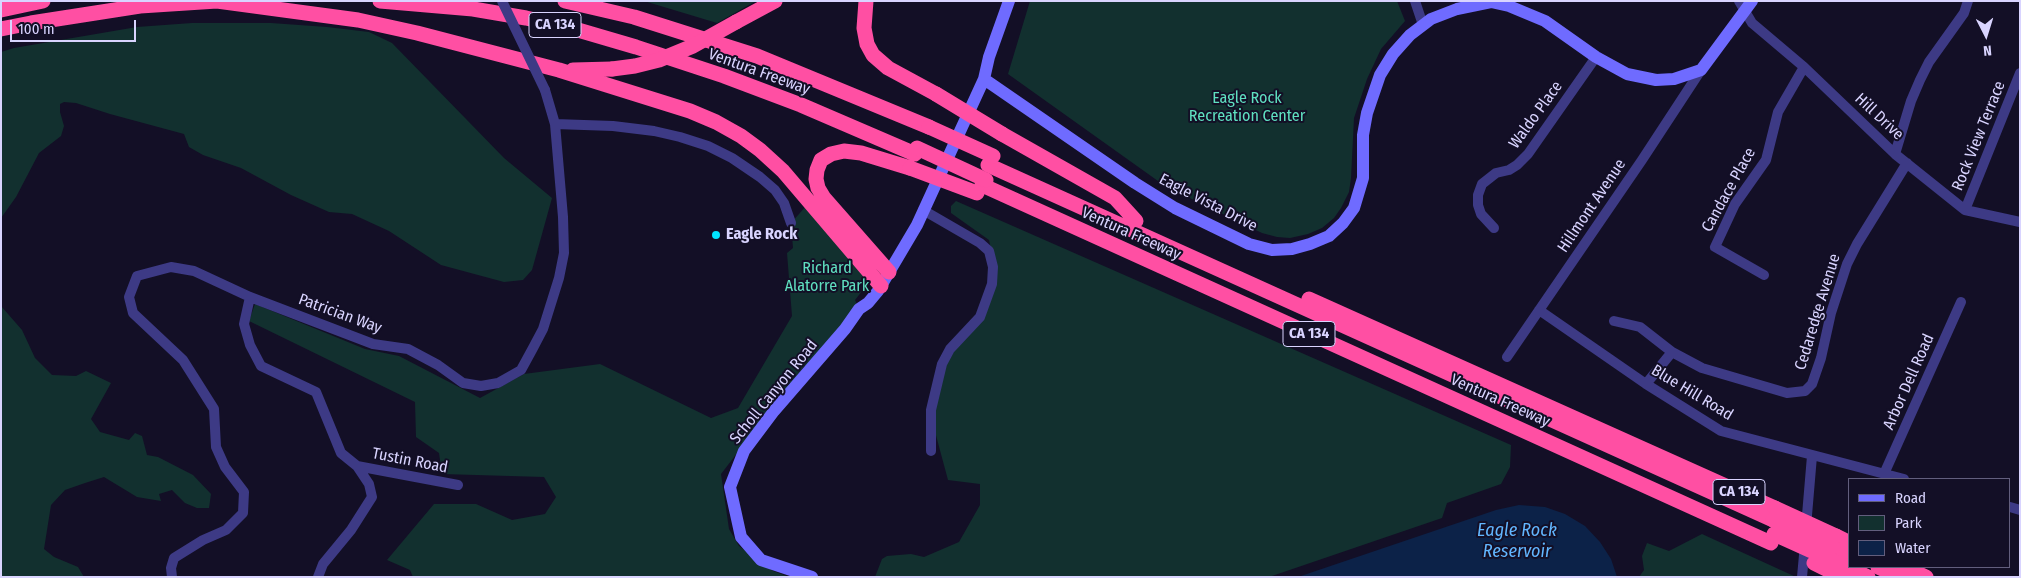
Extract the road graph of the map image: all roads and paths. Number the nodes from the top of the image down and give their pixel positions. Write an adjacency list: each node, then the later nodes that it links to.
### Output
1 (43, 1): 14 (highway)
2 (108, 1): 15 (highway)
3 (217, 1): 17 (highway); 20 (highway)
4 (380, 1): 25 (highway, Ventura Freeway / CA 134)
5 (502, 1): 24 (street, Patrician Way, bridge)
6 (565, 1): 25 (highway, Ventura Freeway / CA 134)
7 (775, 1): 20 (highway, bridge)
8 (866, 1): 31 (highway, bridge)
9 (1009, 1): 23 (street, Scholl Canyon Road)
10 (1415, 1): 16 (street)
11 (1968, 1): 26 (street)
12 (1491, 2): 16 (street, Eagle Vista Drive); 18 (street, Eagle Vista Drive)
13 (1745, 5): 19 (street, Hill Drive); 21 (street)
14 (1, 10)
15 (1, 19)
16 (1423, 25): 23 (street, Eagle Vista Drive)
17 (1, 29)
18 (1596, 57): 21 (street, Eagle Vista Drive); 34 (street, Waldo Place)
19 (1804, 67): 26 (street, Hill Drive); 36 (street, Candace Place)
20 (559, 70): 37 (highway)
21 (1700, 70): 40 (street, Hillmont Avenue)
22 (2020, 73): 30 (street, Rock View Terrace)
23 (984, 79): 29 (street, Scholl Canyon Road)
24 (555, 124): 33 (street); 38 (street, Patrician Way)
25 (919, 147): 28 (highway, bridge); 28 (highway, Ventura Freeway / CA 134, bridge); 28 (highway, bridge); 35 (highway)
26 (1895, 154): 27 (street, Hill Drive)
27 (1907, 163): 30 (street, Hill Drive); 42 (street, Cedaredge Avenue)
28 (985, 176): 31 (highway, Ventura Freeway / CA 134); 45 (highway); 50 (highway); 50 (highway, Ventura Freeway / CA 134)
29 (923, 210): 35 (street, Scholl Canyon Road); 46 (street)
30 (1966, 210): 32 (street, Hill Drive)
31 (1136, 221): 45 (highway, Ventura Freeway / CA 134)
32 (2020, 222)
33 (791, 223)
34 (1494, 228)
35 (890, 272): 37 (street, Scholl Canyon Road)
36 (1764, 275)
37 (881, 286): 63 (street, Scholl Canyon Road)
38 (250, 297): 48 (street); 61 (street, Patrician Way)
39 (1961, 302): 49 (street, Arbor Dell Road)
40 (1538, 310): 43 (street, Hillmont Avenue); 44 (street, Blue Hill Road)
41 (1614, 321): 42 (street)
42 (1672, 352): 44 (street)
43 (1507, 357)
44 (1646, 384): 47 (street, Blue Hill Road)
45 (1625, 446): 53 (highway, Ventura Freeway / CA 134)
46 (931, 451)
47 (1812, 456): 49 (street, Blue Hill Road); 64 (street)
48 (356, 466): 52 (street, Tustin Road); 62 (street)
49 (1884, 474): 51 (street, Blue Hill Road)
50 (1636, 478): 53 (highway, Ventura Freeway / CA 134)
51 (1900, 478)
52 (458, 485)
53 (1702, 494): 54 (highway, Ventura Freeway / CA 134); 54 (highway, Ventura Freeway / CA 134)
54 (1774, 526): 55 (highway, Ventura Freeway / CA 134, bridge); 57 (highway, Ventura Freeway / CA 134, bridge)
55 (1834, 542): 56 (highway, Ventura Freeway / CA 134); 57 (highway)
56 (1848, 542)
57 (1846, 566)
58 (1850, 568): 65 (highway)
59 (1880, 568): 66 (highway)
60 (1906, 568): 67 (highway)
61 (172, 577)
62 (318, 577)
63 (812, 577)
64 (1802, 577)
65 (1868, 577)
66 (1900, 577)
67 (1926, 577)

